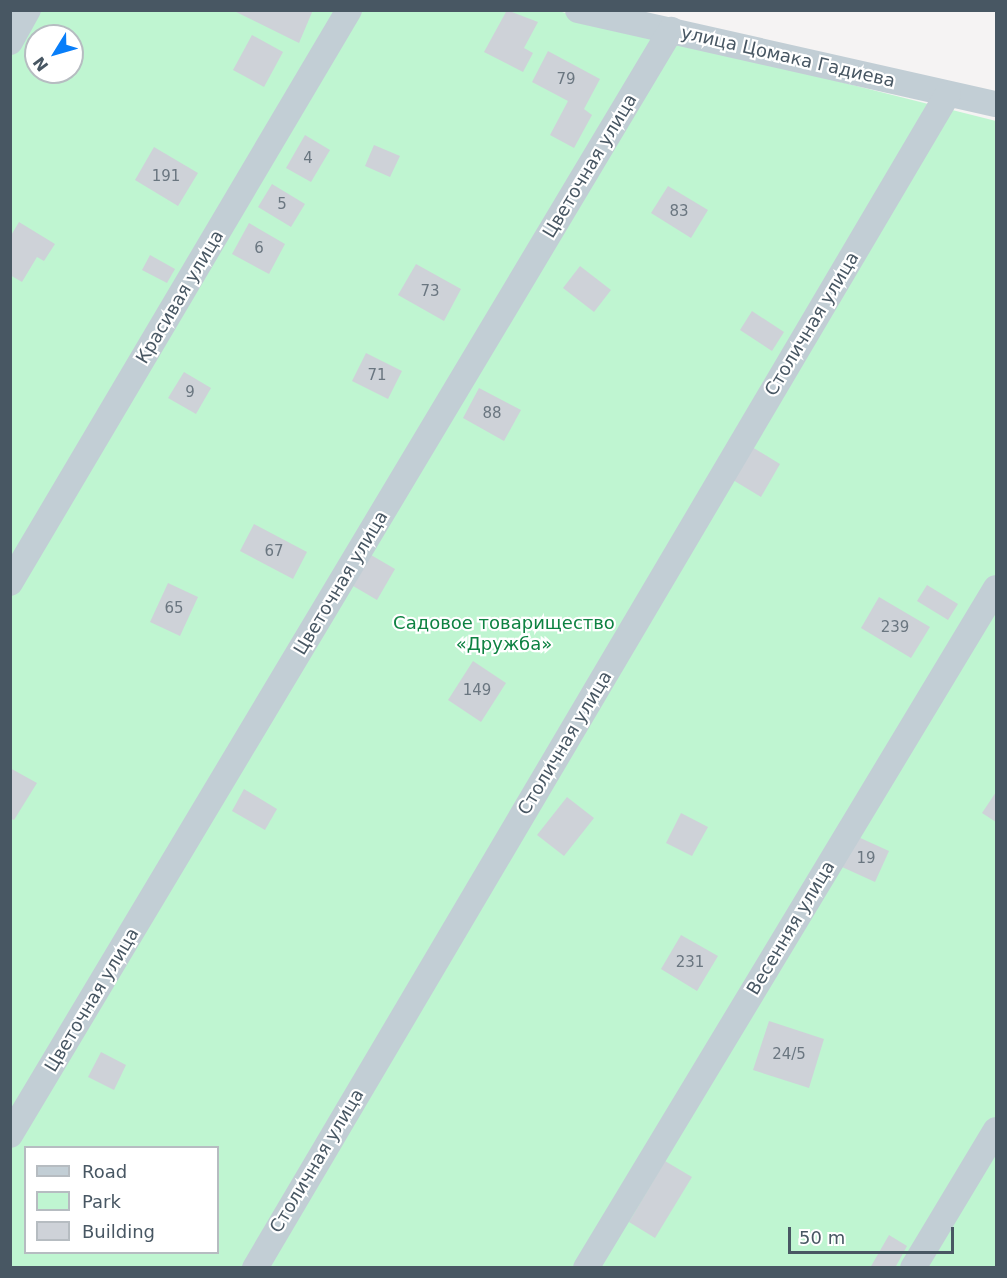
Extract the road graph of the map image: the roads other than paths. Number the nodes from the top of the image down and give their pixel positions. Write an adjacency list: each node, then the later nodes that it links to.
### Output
1 (28, 10): 5 (street)
2 (349, 10): 8 (street, Красивая улица)
3 (578, 10): 4 (street, улица Цомака Гадиева)
4 (671, 30): 6 (street, улица Цомака Гадиева); 11 (street, Цветочная улица)
5 (10, 42)
6 (948, 94): 7 (street, улица Цомака Гадиева); 12 (street, Столичная улица)
7 (996, 105)
8 (10, 584)
9 (996, 588): 13 (street, Весенняя улица)
10 (996, 1130): 14 (street)
11 (10, 1135)
12 (255, 1268)
13 (586, 1268)
14 (913, 1268)

